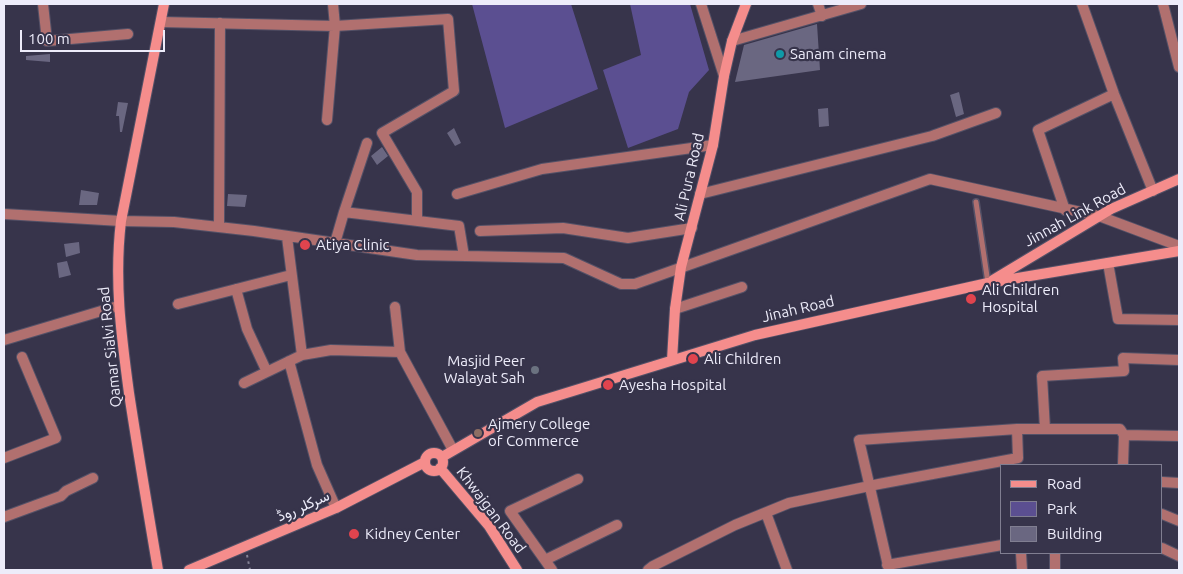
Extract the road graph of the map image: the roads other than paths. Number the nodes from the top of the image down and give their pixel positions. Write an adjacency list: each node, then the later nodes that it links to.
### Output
1 (43, 4): 14 (street)
2 (164, 4): 11 (street, Qamar Sialvi Road)
3 (333, 4): 13 (street)
4 (701, 4): 17 (street)
5 (746, 4): 15 (street, Ali Pura Road)
6 (818, 4): 10 (street)
7 (861, 4): 10 (street)
8 (1082, 4): 18 (street)
9 (1164, 4): 16 (street)
10 (822, 16): 15 (street)
11 (161, 22): 12 (street); 32 (street, Qamar Sialvi Road)
12 (220, 23): 13 (street); 34 (street)
13 (335, 26): 20 (street); 33 (street)
14 (128, 34)
15 (732, 41): 17 (street, Ali Pura Road)
16 (1179, 67)
17 (724, 76): 22 (street, Ali Pura Road)
18 (1114, 94): 24 (street); 28 (street)
19 (996, 113): 26 (street)
20 (327, 120)
21 (367, 143): 29 (street)
22 (712, 145): 25 (street); 26 (street, Ali Pura Road)
23 (1179, 179): 24 (street, Jinnah Link Road)
24 (1153, 191): 31 (street, Jinnah Link Road)
25 (457, 194)
26 (700, 194): 35 (street, Ali Pura Road)
27 (976, 202): 45 (lane)
28 (1066, 210): 31 (street); 43 (street)
29 (344, 212): 33 (street); 38 (street)
30 (4, 214): 32 (street)
31 (1099, 216): 39 (street); 45 (street, Jinnah Link Road)
32 (121, 221): 34 (street); 49 (street, Qamar Sialvi Road)
33 (417, 222): 41 (street)
34 (218, 227): 37 (street)
35 (692, 228): 36 (street); 43 (street, Ali Pura Road)
36 (480, 231)
37 (287, 237): 38 (street); 44 (street)
38 (335, 243): 41 (street)
39 (1179, 246)
40 (1179, 251): 42 (street, Jinah Road)
41 (464, 256): 43 (street)
42 (1108, 264): 45 (street, Jinah Road); 52 (street)
43 (681, 267): 51 (street, Ali Pura Road)
44 (291, 276): 47 (street); 55 (street)
45 (988, 283): 57 (street, Jinah Road)
46 (742, 287): 51 (street)
47 (236, 289): 48 (street); 60 (street)
48 (178, 304)
49 (118, 306): 53 (street); 90 (street, Qamar Sialvi Road)
50 (395, 307): 54 (street)
51 (675, 309): 57 (street, Ali Pura Road)
52 (1179, 320)
53 (4, 340)
54 (400, 352): 55 (street); 66 (street)
55 (302, 355): 59 (street)
56 (22, 357): 68 (street)
57 (672, 360): 66 (street, Jinah Road)
58 (1179, 360): 63 (street)
59 (289, 362): 60 (street); 77 (street)
60 (267, 372): 61 (street)
61 (244, 384)
62 (1017, 428): 63 (street); 76 (street); 76 (street)
63 (1045, 429): 64 (street)
64 (1124, 435): 65 (street); 70 (street)
65 (1179, 436)
66 (453, 450): 67 (street, Jinah Road)
67 (442, 457): 69 (street); 71 (street)
68 (4, 458)
69 (425, 462): 71 (street); 77 (street, سرکلر روڈ)
70 (1123, 464)
71 (440, 468): 92 (street, Khwajgan Road)
72 (93, 478): 80 (street)
73 (578, 479): 88 (street)
74 (1163, 482): 75 (street)
75 (1179, 482)
76 (870, 486): 78 (street); 89 (street)
77 (336, 508): 91 (street, سرکلر روڈ)
78 (766, 513): 94 (street); 95 (street)
79 (1163, 514): 81 (street)
80 (4, 517)
81 (1179, 521)
82 (617, 525): 88 (street)
83 (1000, 545): 89 (street)
84 (1163, 548): 87 (street)
85 (1021, 554): 96 (street)
86 (1055, 554): 97 (street)
87 (1179, 556)
88 (545, 560): 93 (street)
89 (888, 567)
90 (158, 570)
91 (190, 570)
92 (517, 570)
93 (552, 570)
94 (648, 570)
95 (787, 570)
96 (1022, 570)
97 (1056, 570)

